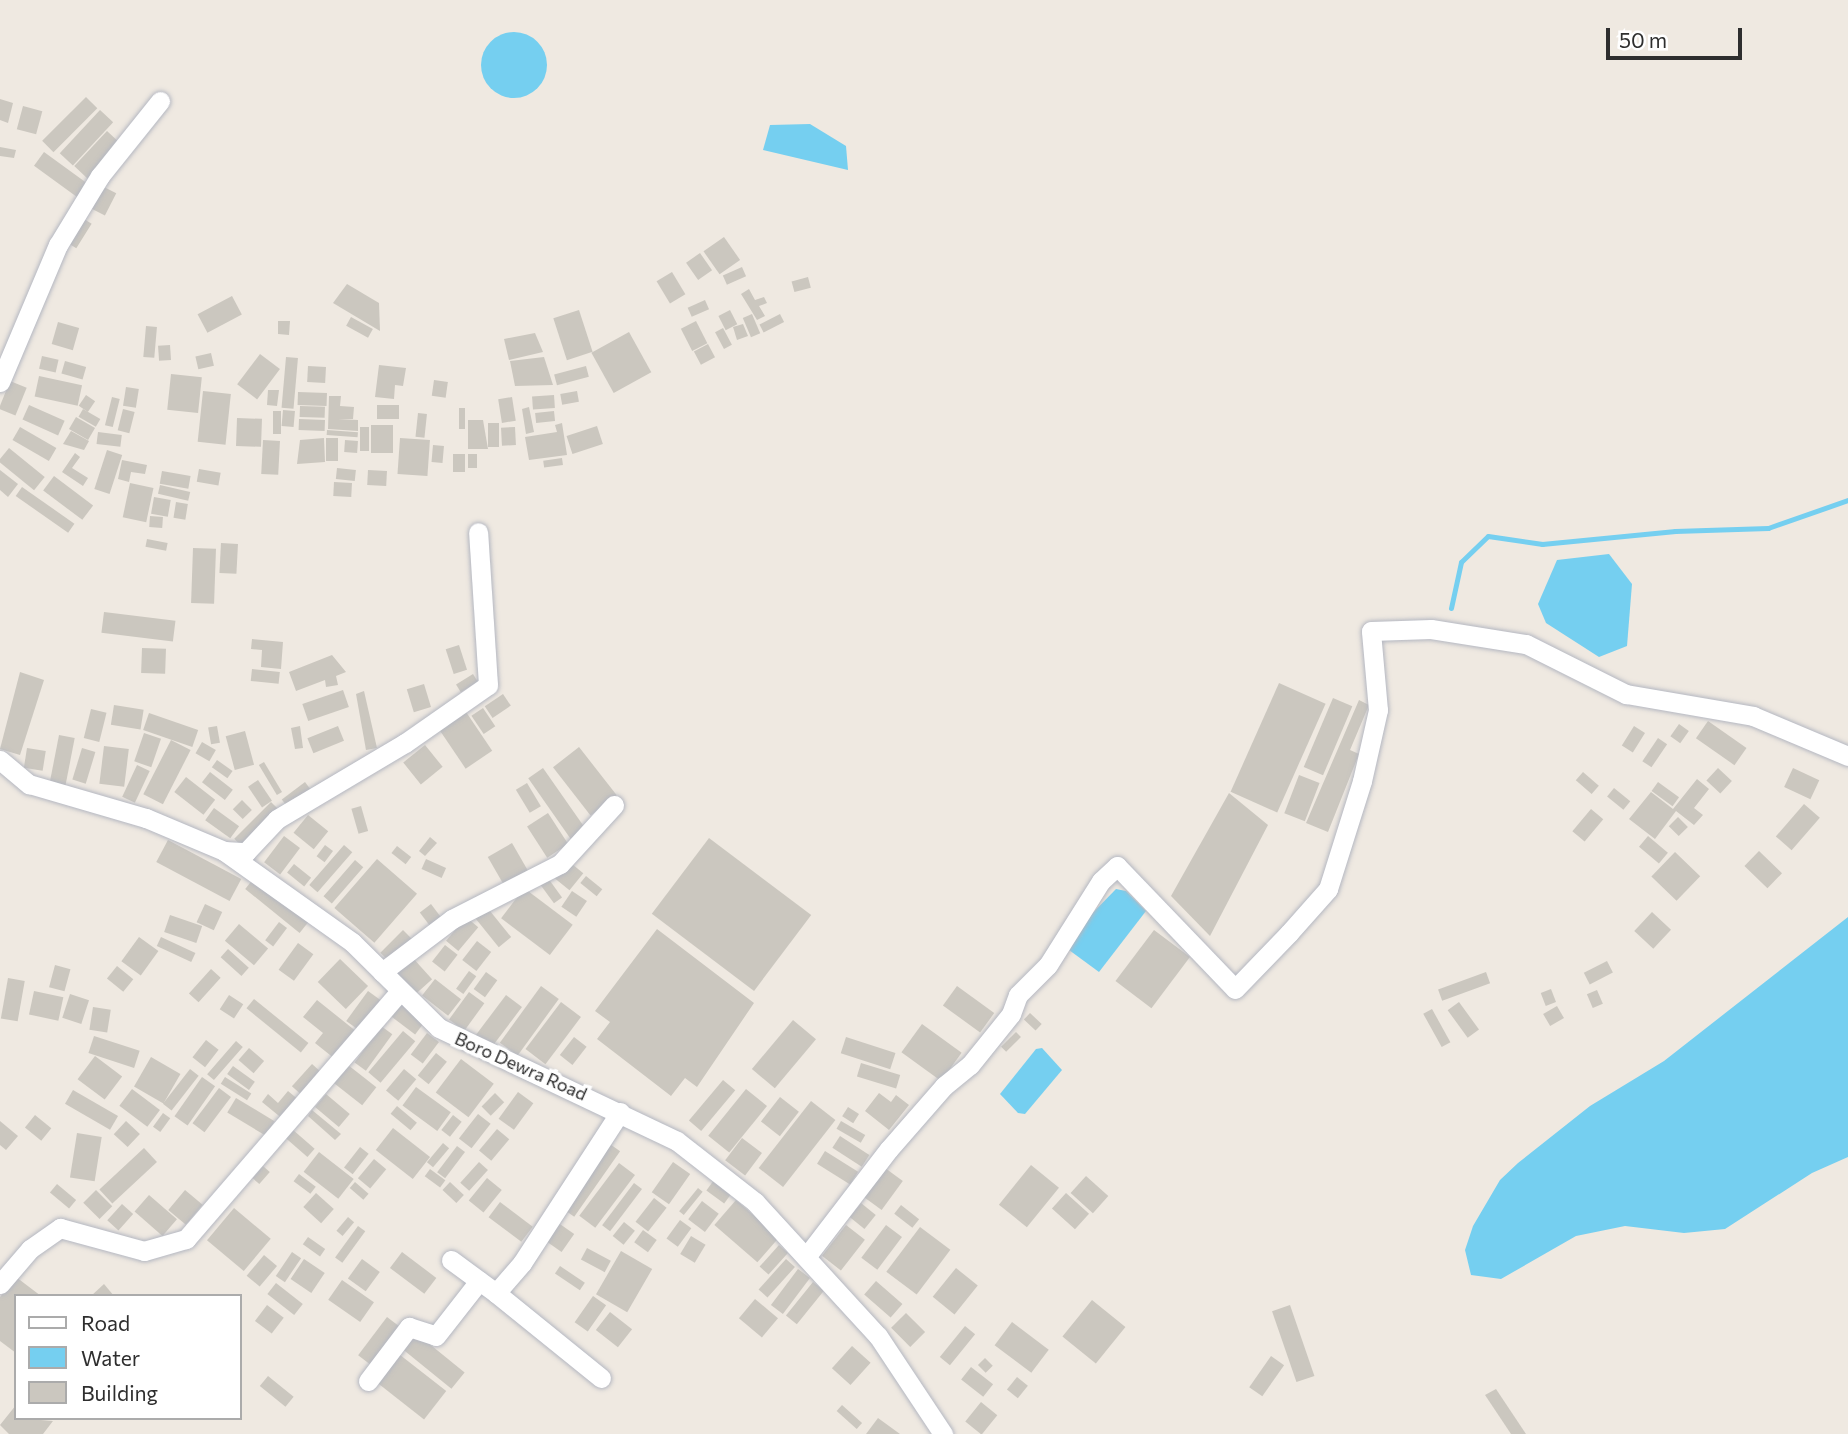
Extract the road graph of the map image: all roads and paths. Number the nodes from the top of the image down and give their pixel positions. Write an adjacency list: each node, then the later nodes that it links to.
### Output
1 (160, 101): 2 (street)
2 (0, 382)
3 (478, 532): 7 (street)
4 (1848, 756): 11 (street)
5 (0, 760): 7 (street, Boro Dewra Road)
6 (614, 805): 8 (street)
7 (224, 850): 8 (street, Boro Dewra Road)
8 (382, 972): 9 (street, Boro Dewra Road)
9 (400, 991): 10 (street, Boro Dewra Road); 14 (street)
10 (620, 1112): 11 (street, Boro Dewra Road); 15 (street)
11 (806, 1257): 18 (street, Boro Dewra Road)
12 (451, 1260): 13 (street)
13 (479, 1281): 15 (street); 17 (street)
14 (0, 1284)
15 (496, 1293): 16 (street)
16 (601, 1378)
17 (368, 1381)
18 (943, 1434)

